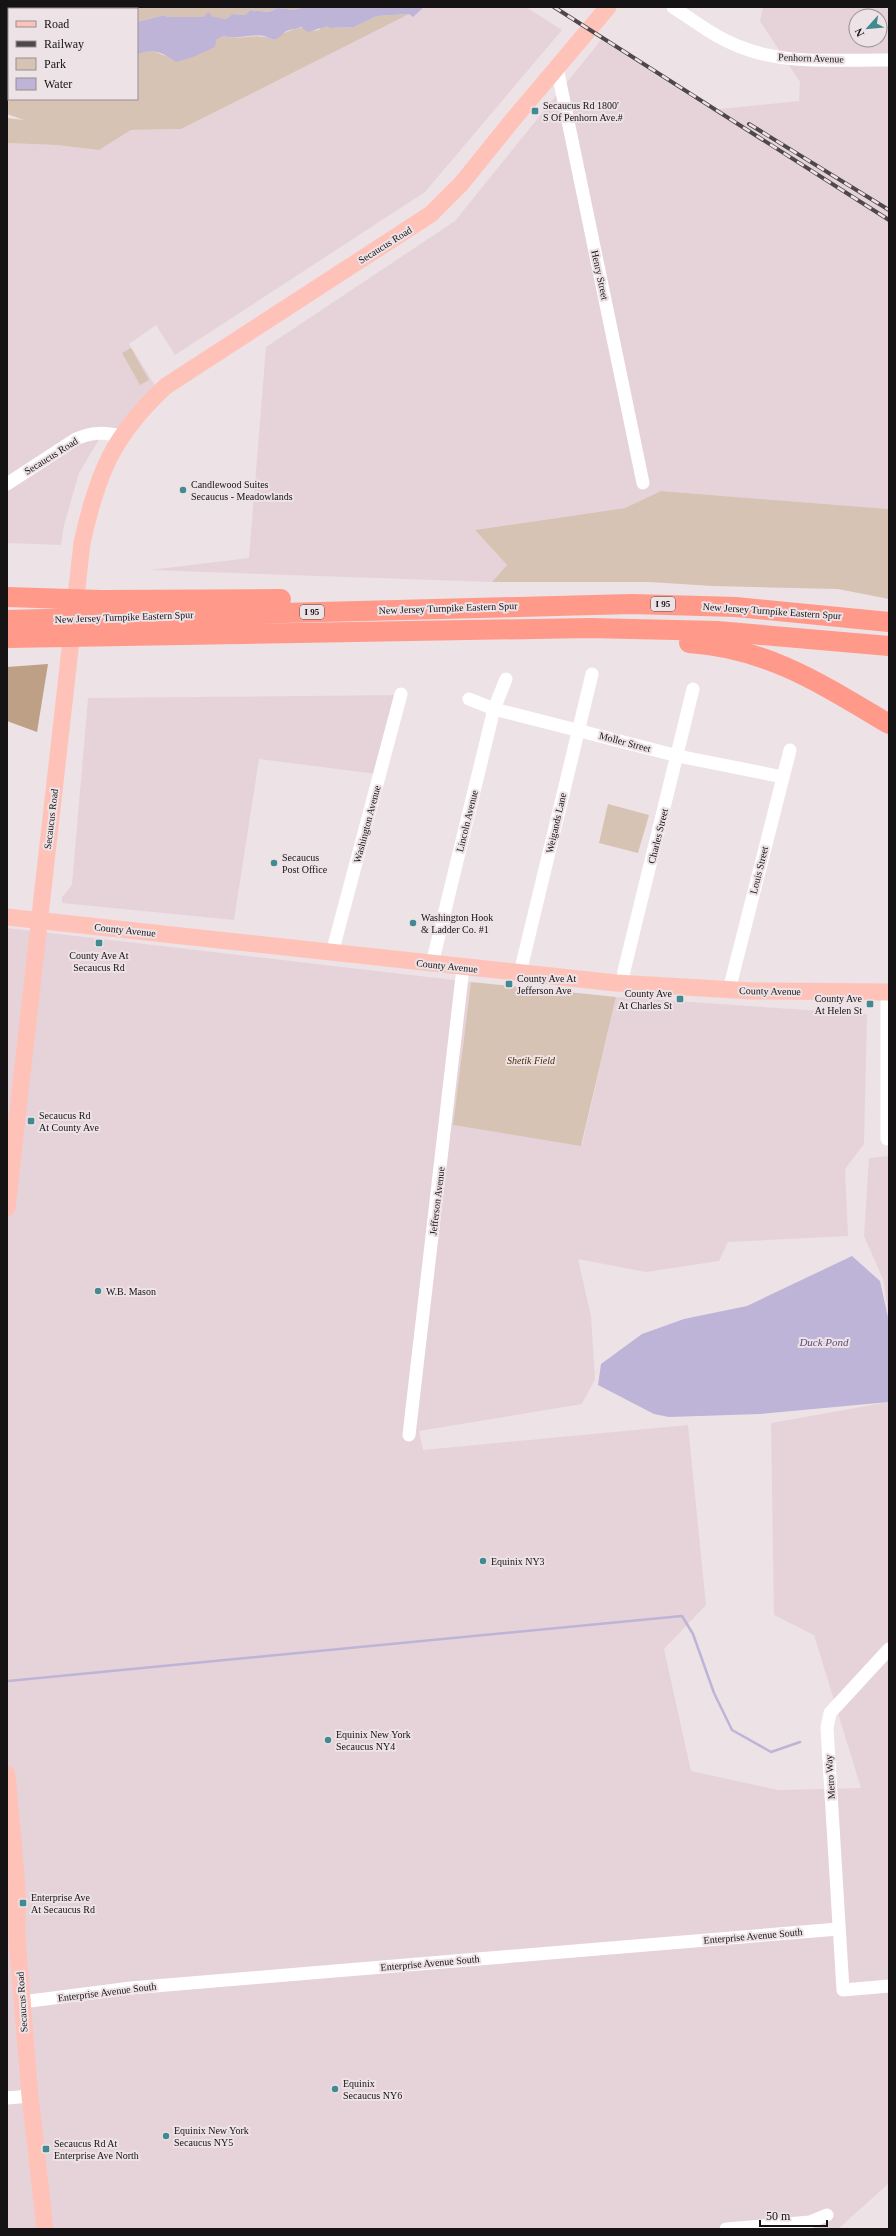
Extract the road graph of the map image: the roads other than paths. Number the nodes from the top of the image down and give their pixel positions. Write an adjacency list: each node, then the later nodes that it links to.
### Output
1 (608, 7): 4 (main road, Secaucus Road)
2 (673, 7): 3 (street, Penhorn Avenue)
3 (889, 60)
4 (557, 68): 5 (main road, Secaucus Road); 6 (street, Henry Street)
5 (121, 436): 7 (street, Secaucus Road); 31 (main road, Secaucus Road)
6 (643, 483)
7 (7, 484)
8 (7, 596): 10 (highway)
9 (7, 608): 11 (highway)
10 (435, 608): 11 (highway, New Jersey Turnpike Eastern Spur / I 95); 13 (highway, New Jersey Turnpike Eastern Spur / I 95)
11 (189, 615): 12 (highway, New Jersey Turnpike Eastern Spur / I 95)
12 (7, 620)
13 (889, 622)
14 (552, 628): 15 (highway, New Jersey Turnpike Eastern Spur / I 95); 17 (highway, New Jersey Turnpike Eastern Spur / I 95); 25 (highway)
15 (146, 634): 16 (highway, New Jersey Turnpike Eastern Spur / I 95); 18 (highway)
16 (7, 638)
17 (889, 646)
18 (7, 652)
19 (592, 674): 26 (street, Weigands Lane)
20 (506, 679): 24 (street, Lincoln Avenue)
21 (693, 689): 28 (street, Charles Street)
22 (400, 694): 32 (street, Washington Avenue)
23 (469, 699): 24 (street, Moller Street)
24 (494, 708): 26 (street, Moller Street); 33 (street, Lincoln Avenue)
25 (889, 724)
26 (579, 730): 28 (street, Moller Street); 35 (street, Weigands Lane)
27 (790, 750): 29 (street, Louis Street)
28 (678, 756): 29 (street, Moller Street); 36 (street, Charles Street)
29 (783, 777): 37 (street, Louis Street)
30 (7, 917): 31 (main road, County Avenue)
31 (39, 921): 32 (main road, County Avenue); 40 (main road, Secaucus Road)
32 (332, 954): 33 (main road, County Avenue)
33 (432, 964): 34 (main road, County Avenue)
34 (463, 968): 35 (main road, County Avenue); 41 (street, Jefferson Avenue)
35 (520, 973): 36 (main road, County Avenue)
36 (622, 983): 37 (main road, County Avenue)
37 (729, 990): 38 (main road, County Avenue)
38 (888, 992): 39 (street)
39 (887, 1140)
40 (7, 1208)
41 (409, 1435)
42 (889, 1649): 44 (street, Metro Way)
43 (7, 1774): 46 (main road, Secaucus Road)
44 (838, 1929): 45 (street, Metro Way); 46 (street, Enterprise Avenue South)
45 (889, 1986)
46 (22, 2002): 47 (main road, Secaucus Road)
47 (30, 2096): 48 (street); 50 (main road, Secaucus Road)
48 (7, 2098)
49 (827, 2215): 51 (street)
50 (45, 2229)
51 (726, 2229)

